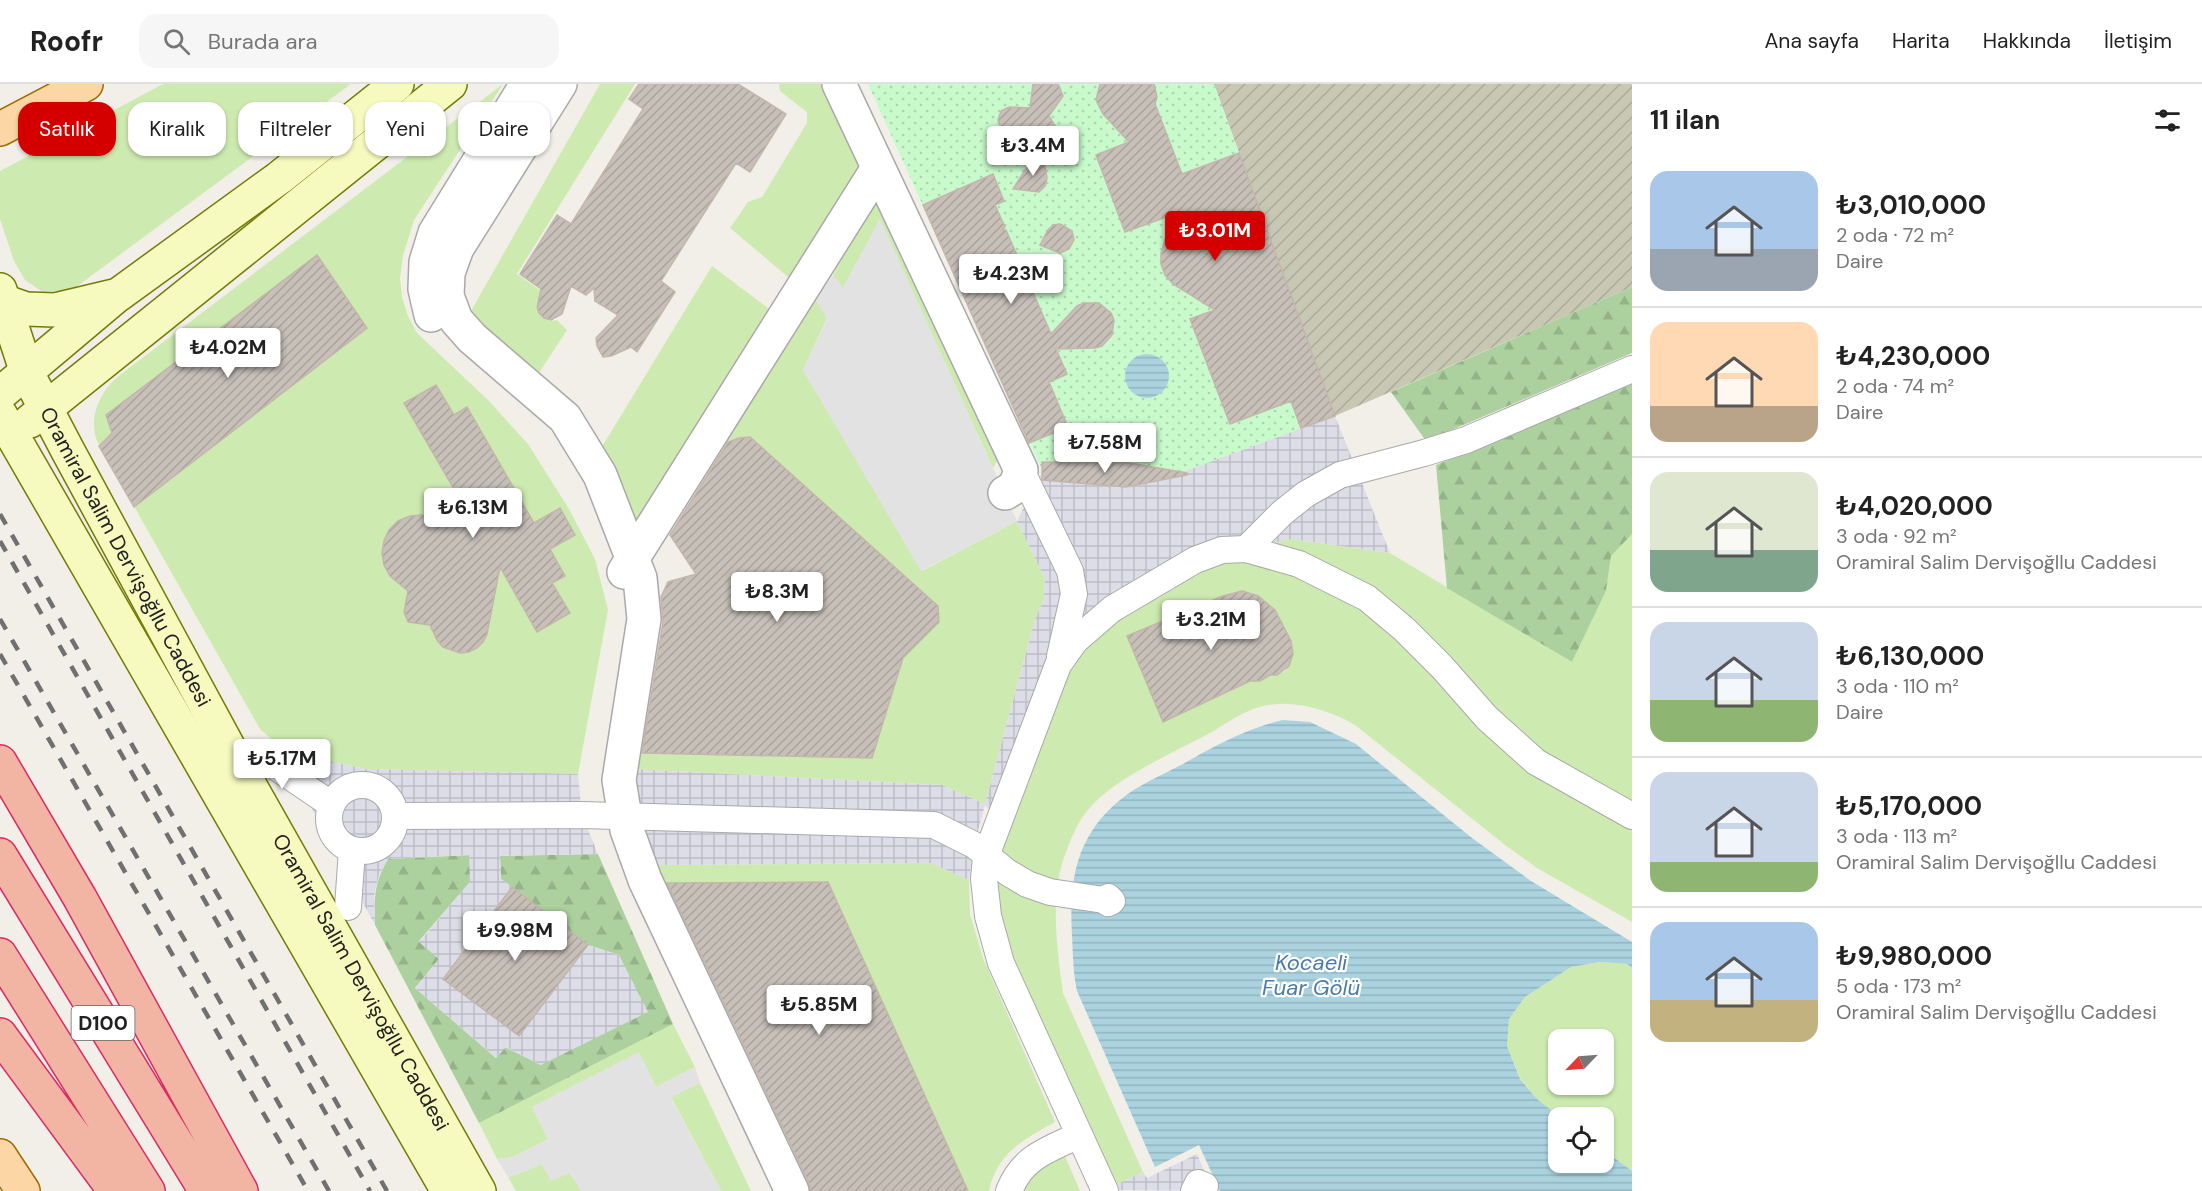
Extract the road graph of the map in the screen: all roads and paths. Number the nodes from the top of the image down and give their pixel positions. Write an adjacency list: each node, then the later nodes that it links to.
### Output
1 (86, 84): 7 (main road)
2 (397, 84): 9 (main road)
3 (450, 84): 14 (main road)
4 (528, 84): 18 (street)
5 (560, 84): 18 (street)
6 (838, 84): 8 (street)
7 (0, 129)
8 (878, 168): 16 (street); 18 (street)
9 (118, 295): 10 (main road); 12 (main road)
10 (1, 296): 12 (main road, Oramiral Salim Dervişoğllu Caddesi)
11 (1632, 369): 17 (street)
12 (27, 373): 13 (main road); 14 (main road, Oramiral Salim Dervişoğllu Caddesi)
13 (0, 394)
14 (47, 408): 15 (main road); 41 (main road, Oramiral Salim Dervişoğllu Caddesi)
15 (6, 425): 40 (main road, Oramiral Salim Dervişoğllu Caddesi)
16 (1013, 482): 19 (street)
17 (1246, 549): 19 (street); 25 (street)
18 (627, 567): 24 (street)
19 (1058, 665): 28 (street)
20 (267, 761): 22 (street)
21 (0, 762): 39 (highway)
22 (332, 805): 23 (street); 26 (street)
23 (396, 816): 24 (street); 26 (street)
24 (614, 816): 28 (street); 42 (street); 43 (street)
25 (1632, 816)
26 (352, 850): 30 (street)
27 (0, 855): 38 (highway, D100)
28 (986, 856): 29 (street); 33 (street)
29 (1104, 900)
30 (348, 907)
31 (0, 955): 37 (highway, D100)
32 (0, 1035): 36 (highway)
33 (1079, 1135): 44 (street); 45 (street)
34 (0, 1156): 35 (main road)
35 (23, 1191)
36 (115, 1191)
37 (148, 1191)
38 (206, 1191)
39 (241, 1191)
40 (448, 1191)
41 (479, 1191)
42 (774, 1191)
43 (792, 1191)
44 (1009, 1191)
45 (1105, 1191)
46 (1195, 1191): 47 (street)
47 (1203, 1191)

